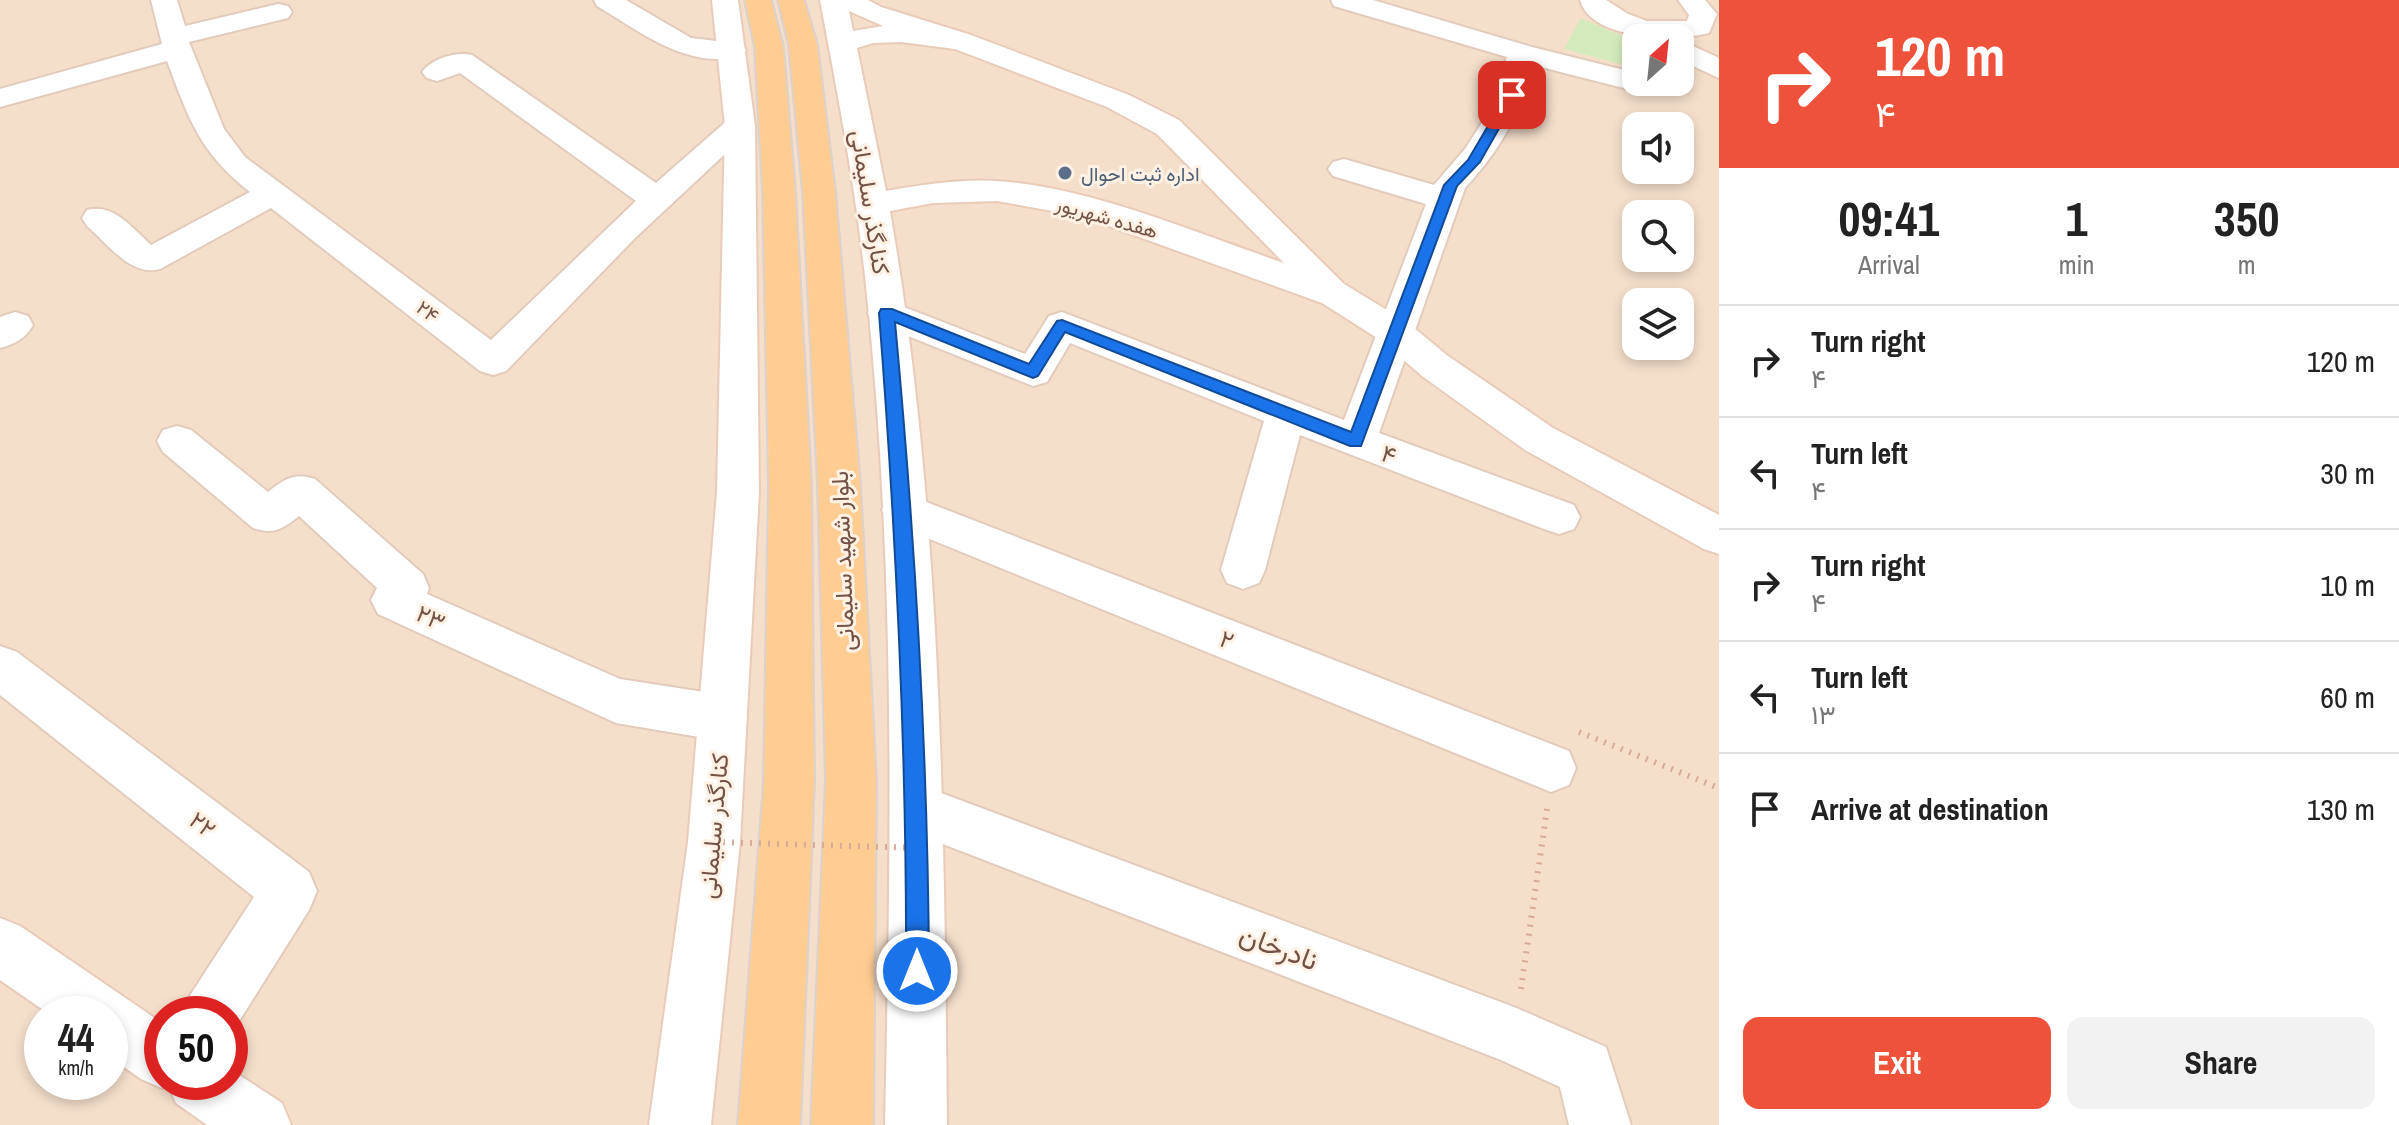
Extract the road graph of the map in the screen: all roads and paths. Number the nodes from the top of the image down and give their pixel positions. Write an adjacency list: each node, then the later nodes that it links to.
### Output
1 (164, 0): 15 (street, ۲۴)
2 (607, 0): 17 (street)
3 (725, 0): 17 (street, کنارگذر سلیمانی)
4 (758, 0): 52 (main road, بلوار شهید سلیمانی)
5 (791, 0): 53 (main road, بلوار شهید سلیمانی)
6 (833, 0): 16 (street, کنارگذر سلیمانی)
7 (849, 0): 14 (street)
8 (1344, 0): 18 (street)
9 (1590, 2): 12 (street)
10 (1700, 8): 13 (street)
11 (278, 12): 15 (street)
12 (1624, 24)
13 (1694, 28)
14 (961, 41): 16 (street); 29 (street, هفده شهریور)
15 (175, 43): 21 (street); 24 (street, ۲۴)
16 (842, 44): 27 (street, کنارگذر سلیمانی)
17 (732, 50): 22 (street, کنارگذر سلیمانی)
18 (1522, 53): 20 (street); 25 (street)
19 (437, 72): 26 (street)
20 (1622, 79)
21 (0, 98)
22 (740, 126): 26 (street, ۲۴); 40 (street, کنارگذر سلیمانی)
23 (1344, 169): 25 (street)
24 (273, 193): 26 (street, ۲۴); 28 (street)
25 (1445, 199): 31 (street)
26 (657, 200)
27 (871, 204): 29 (street, هفده شهریور); 30 (street, کنارگذر سلیمانی)
28 (99, 218)
29 (1335, 294): 31 (street, هفده شهریور)
30 (886, 313): 32 (street, ۴); 35 (street, کنارگذر سلیمانی)
31 (1395, 332): 34 (street); 37 (street, هفده شهریور)
32 (1286, 413): 34 (street, ۴); 38 (street)
33 (177, 441): 40 (street, ۲۳)
34 (1356, 441): 36 (street, ۴)
35 (903, 510): 41 (street, ۲); 43 (street, کنارگذر سلیمانی)
36 (1559, 517)
37 (1719, 536)
38 (1243, 570)
39 (0, 667): 47 (street, ۲۲)
40 (723, 718): 44 (street, کنارگذر سلیمانی)
41 (1551, 768): 42 (path); 48 (path)
42 (1719, 788)
43 (918, 829): 44 (path, bridge); 48 (street, نادرخان); 54 (street, کنارگذر سلیمانی)
44 (714, 842): 51 (street, کنارگذر سلیمانی)
45 (0, 946): 46 (street)
46 (72, 996)
47 (223, 996)
48 (1514, 1036): 55 (street, نادرخان)
49 (223, 1100): 50 (street)
50 (260, 1125)
51 (680, 1125)
52 (769, 1125)
53 (842, 1125)
54 (916, 1125)
55 (1600, 1125)

